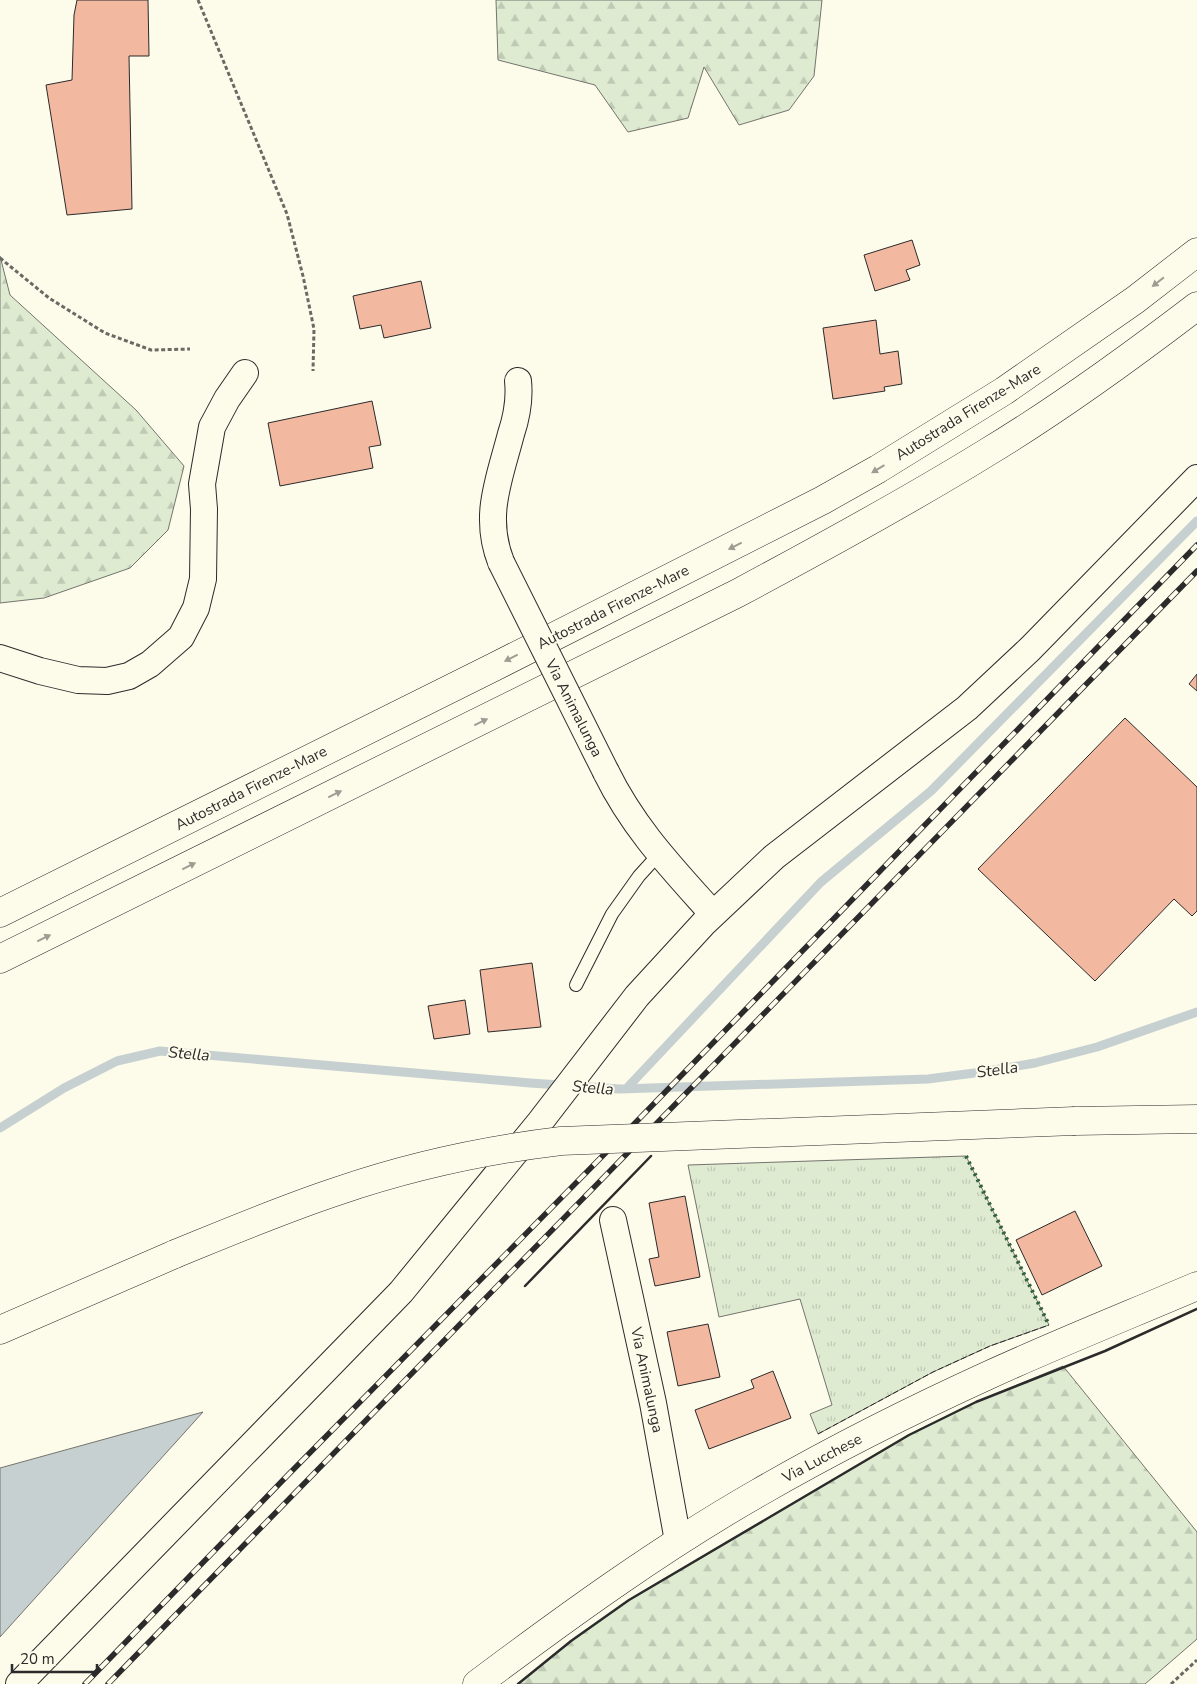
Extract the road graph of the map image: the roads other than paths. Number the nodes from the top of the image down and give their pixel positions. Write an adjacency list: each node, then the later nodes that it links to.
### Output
1 (1197, 252): 8 (main road, Autostrada Firenze-Mare, one-way to 8)
2 (1197, 306): 10 (main road, one-way to 2)
3 (245, 373): 6 (street)
4 (518, 381): 7 (street, Via Animalunga, bridge)
5 (1197, 478): 9 (street)
6 (0, 658)
7 (659, 854): 9 (street, Via Animalunga); 11 (lane)
8 (0, 913)
9 (714, 914): 17 (street)
10 (0, 959)
11 (576, 985)
12 (1197, 1119): 15 (main road, bridge)
13 (613, 1220): 16 (street, Via Animalunga)
14 (1197, 1286): 16 (main road, Via Lucchese)
15 (0, 1330)
16 (678, 1541): 18 (main road, Via Lucchese)
17 (19, 1684)
18 (478, 1684)

